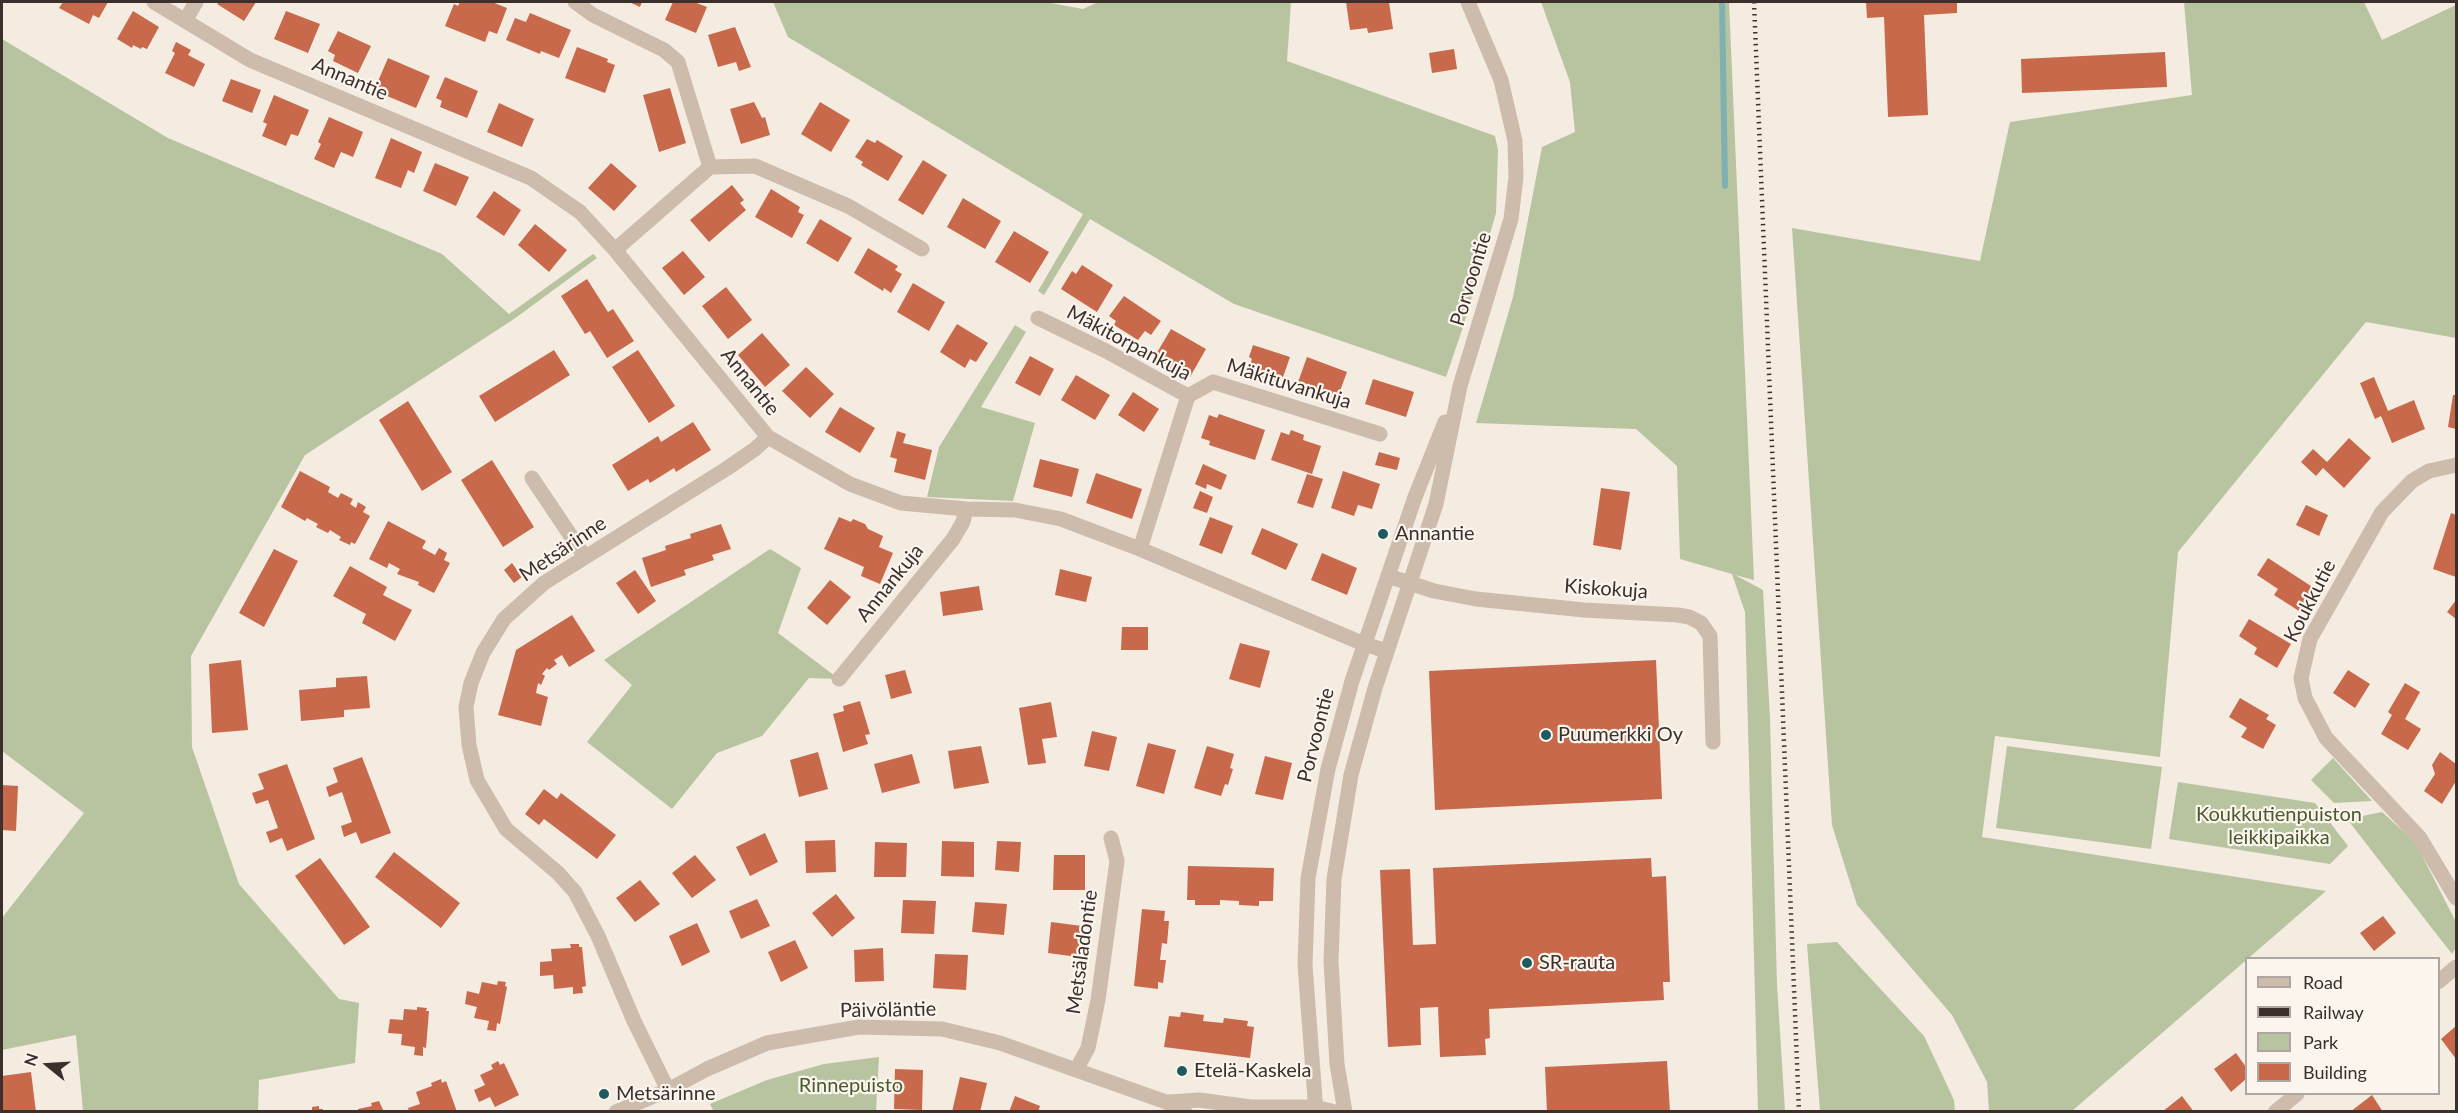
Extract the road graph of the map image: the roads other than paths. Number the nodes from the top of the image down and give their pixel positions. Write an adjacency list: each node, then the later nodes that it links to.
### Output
1 (154, 2): 5 (street, Annantie)
2 (196, 2): 5 (street)
3 (574, 2): 6 (street)
4 (1468, 2): 10 (street, Porvoontie)
5 (185, 21): 8 (street, Annantie)
6 (710, 167): 7 (street); 8 (street)
7 (922, 249)
8 (615, 250): 13 (street, Annantie)
9 (1038, 318): 11 (street, Mäkitorpankuja)
10 (1460, 386): 19 (street, Porvoontie); 20 (street, Porvoontie)
11 (1188, 396): 12 (street, Mäkituvankuja); 17 (street, Mäkitorpankuja)
12 (1380, 434)
13 (768, 436): 16 (street, Annantie); 18 (street, Metsärinne)
14 (2457, 465): 26 (street, Koukkutie)
15 (532, 478): 18 (street)
16 (966, 509): 17 (street, Annantie); 23 (street, Annankuja)
17 (1140, 549): 21 (street, Annantie)
18 (585, 557): 30 (street, Metsärinne)
19 (1388, 576): 20 (street, Kiskokuja); 21 (street, Porvoontie)
20 (1410, 583): 22 (street, Porvoontie); 24 (street, Kiskokuja)
21 (1364, 644): 22 (street, Annantie); 33 (street, Porvoontie)
22 (1387, 651): 37 (street, Porvoontie)
23 (839, 679)
24 (1713, 742)
25 (1111, 838): 29 (street, Metsäladontie)
26 (2457, 898)
27 (2457, 967): 28 (street)
28 (2440, 980)
29 (1076, 1070): 30 (street, Päivöläntie); 32 (street, Päivöläntie)
30 (668, 1090): 34 (street, Päivöläntie)
31 (2296, 1095): 38 (street)
32 (1164, 1107): 33 (street, Päivöläntie); 35 (street, Päivöläntie)
33 (1316, 1109): 36 (street, Päivöläntie)
34 (615, 1112)
35 (1185, 1112)
36 (1335, 1112)
37 (1345, 1112)
38 (2275, 1112)

